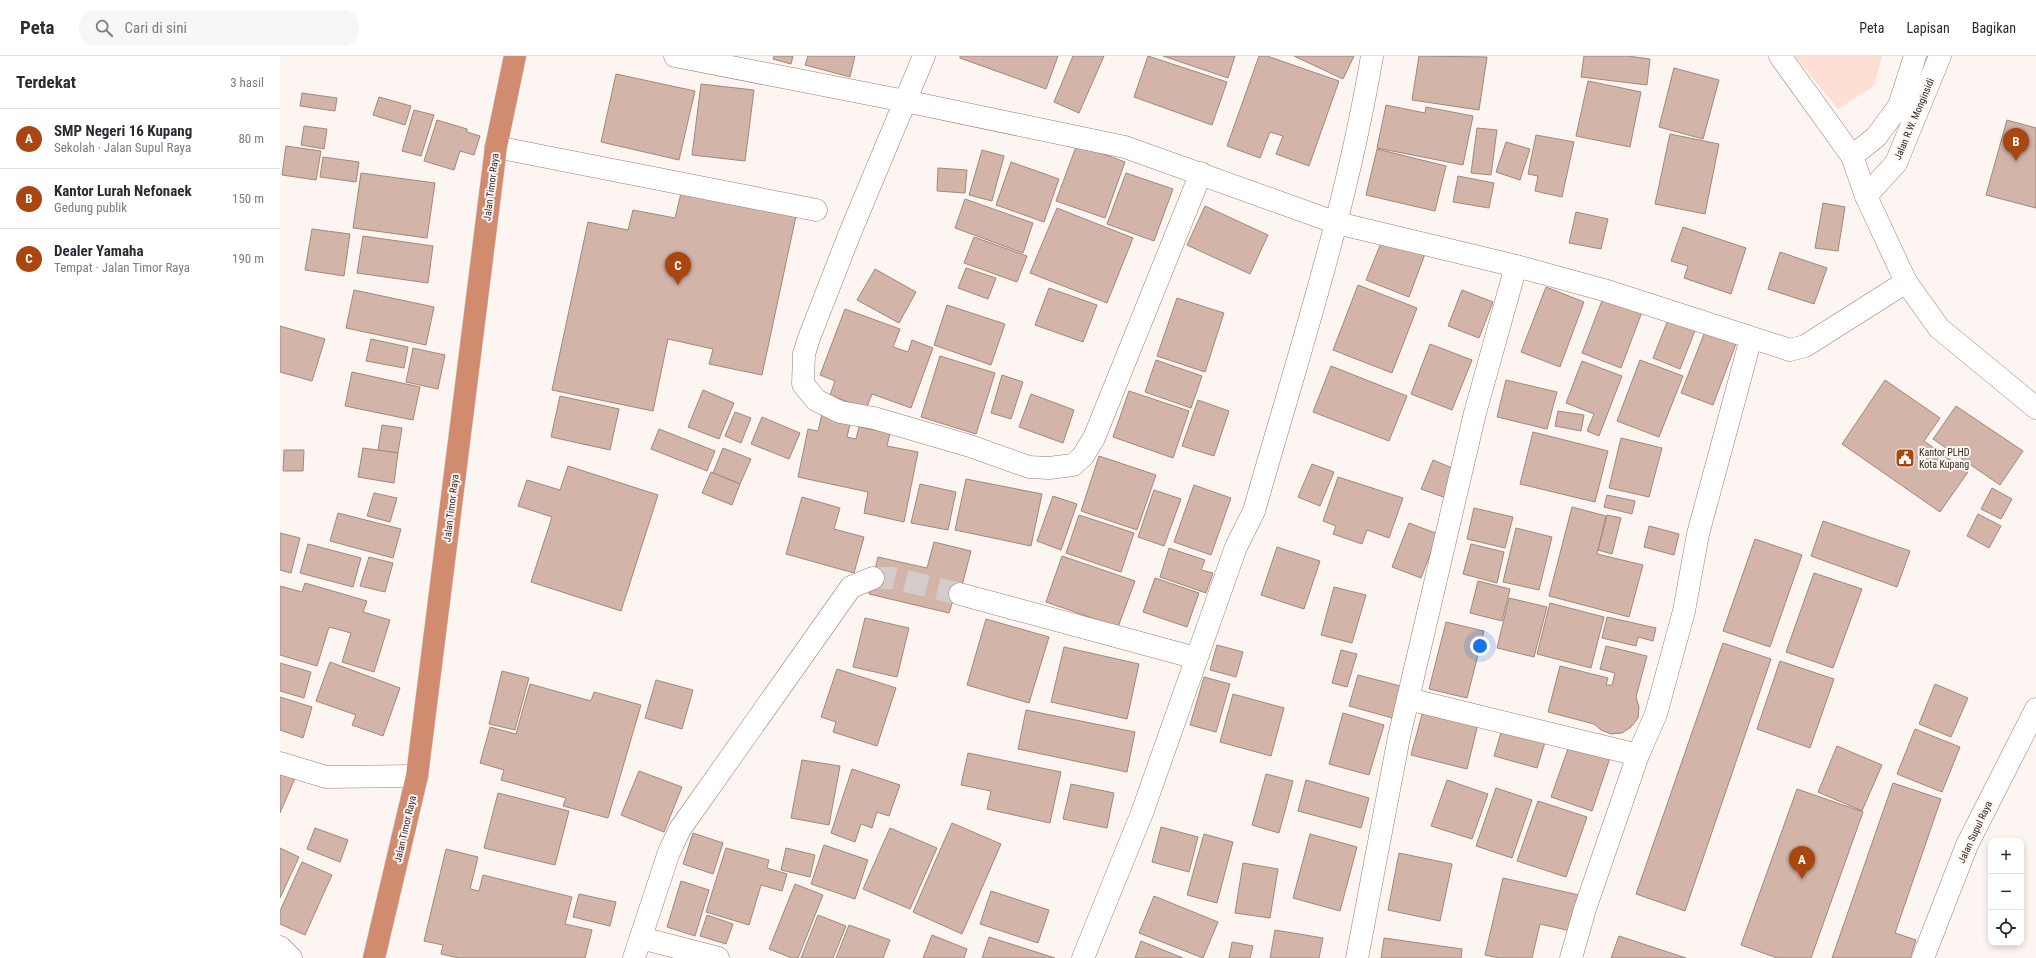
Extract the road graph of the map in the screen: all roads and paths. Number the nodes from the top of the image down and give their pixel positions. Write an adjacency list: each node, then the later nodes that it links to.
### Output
1 (515, 56): 9 (highway, Jalan Timor Raya)
2 (675, 56): 8 (street)
3 (924, 56): 8 (street)
4 (1372, 56): 14 (street)
5 (1780, 56): 10 (street)
6 (1915, 56): 10 (street, Jalan R.W. Monginsidi)
7 (1940, 56): 12 (street, Jalan R.W. Monginsidi)
8 (905, 101): 11 (street); 11 (street)
9 (496, 147): 13 (street); 26 (highway, Jalan Timor Raya)
10 (1852, 156): 12 (street)
11 (1201, 173): 14 (street)
12 (1866, 196): 16 (street)
13 (816, 210)
14 (1337, 223): 15 (street); 21 (street)
15 (1516, 266): 17 (street); 22 (street)
16 (1906, 282): 17 (street); 18 (street)
17 (1751, 338): 24 (street)
18 (2036, 408)
19 (873, 578): 27 (street)
20 (960, 594): 21 (street)
21 (1196, 658): 33 (street)
22 (1408, 699): 24 (street); 34 (street)
23 (2036, 710): 36 (street, Jalan Supul Raya)
24 (1638, 755): 35 (street)
25 (280, 763): 26 (street)
26 (418, 776): 29 (highway, Jalan Timor Raya)
27 (641, 938): 31 (street); 32 (street)
28 (280, 947): 30 (street)
29 (379, 957)
30 (291, 958)
31 (634, 958)
32 (718, 958)
33 (1083, 958)
34 (1357, 958)
35 (1571, 958)
36 (1923, 958)

